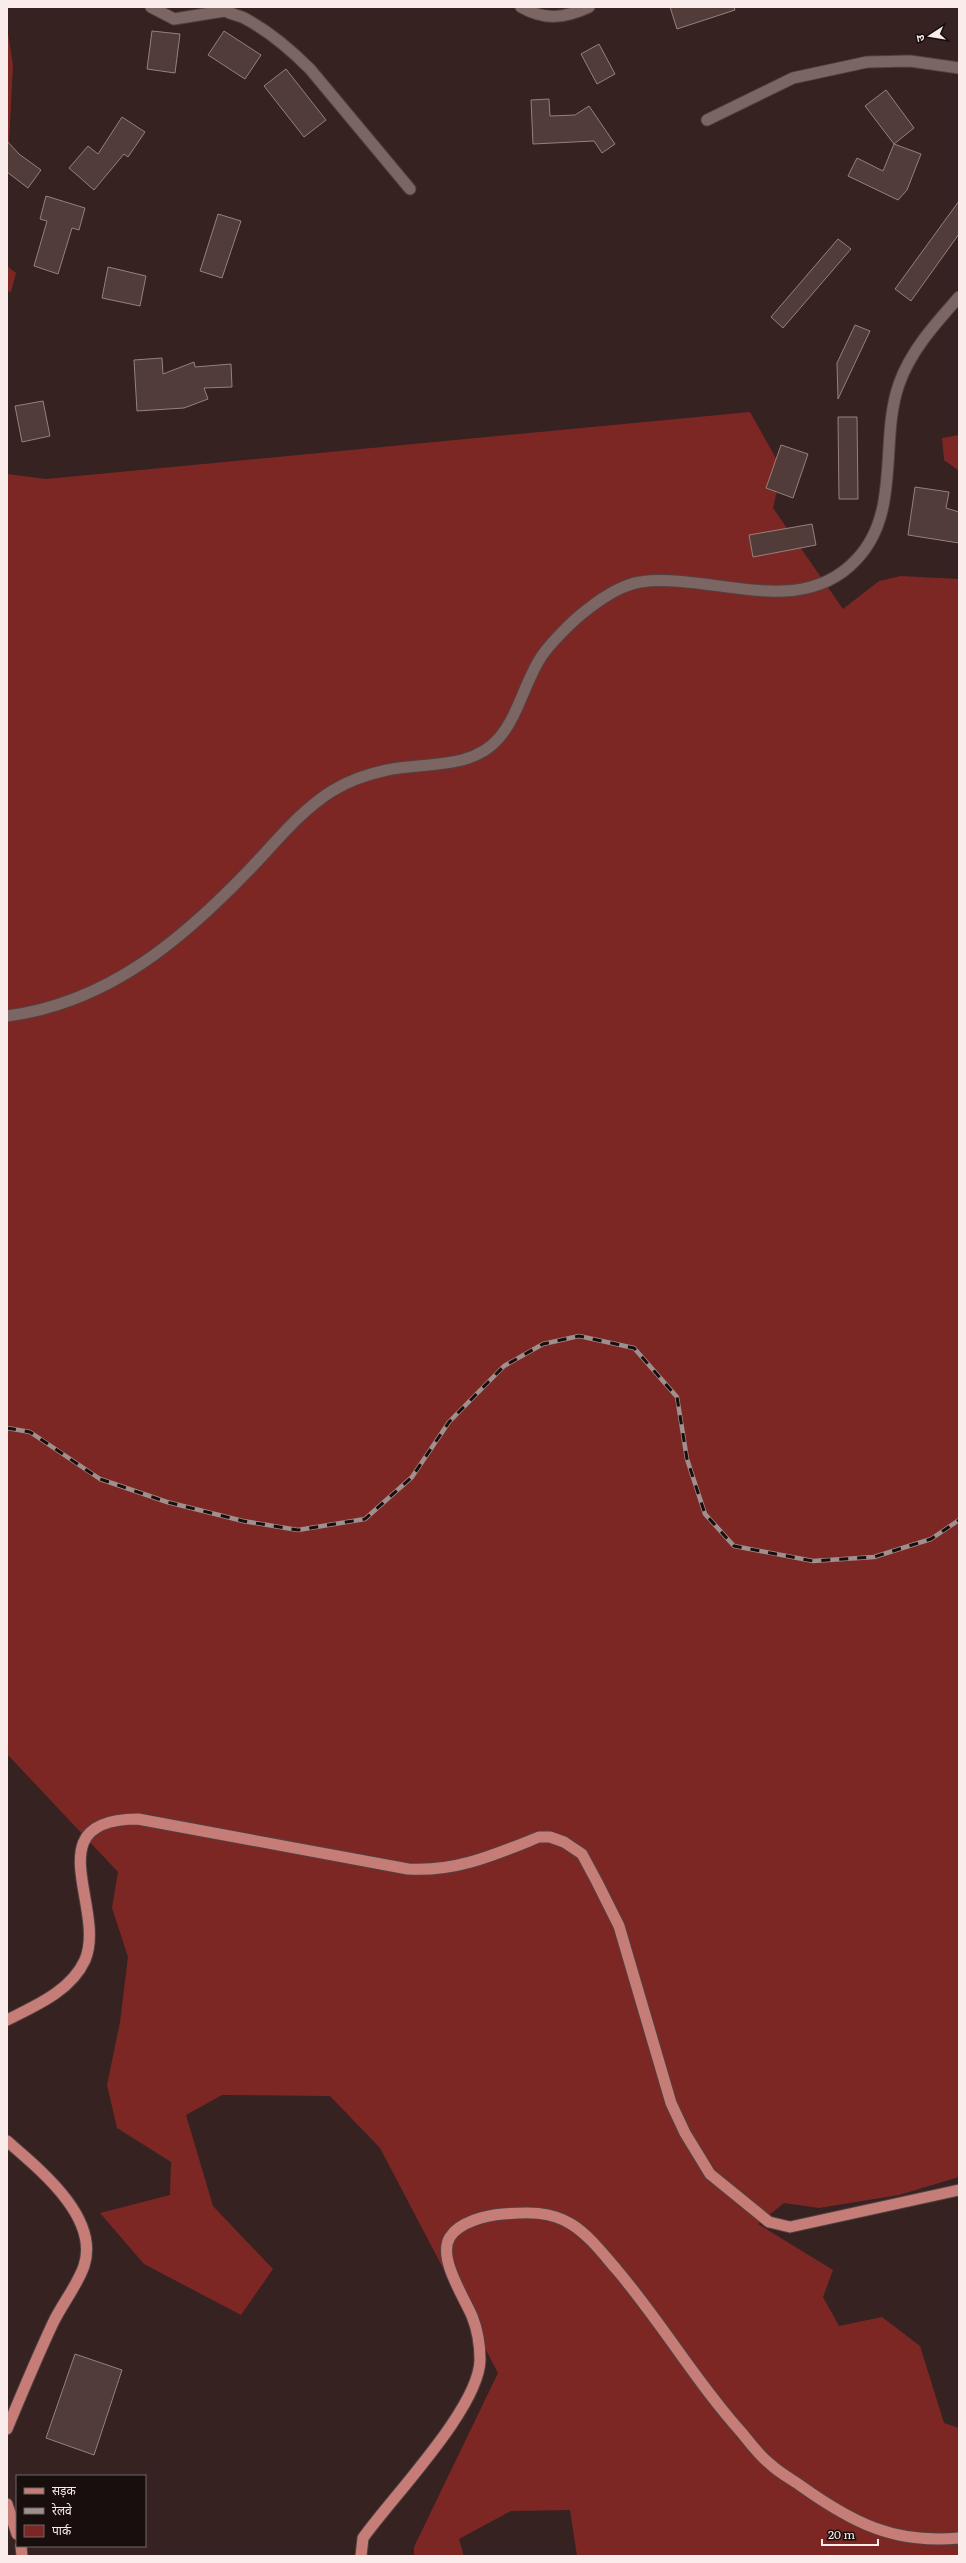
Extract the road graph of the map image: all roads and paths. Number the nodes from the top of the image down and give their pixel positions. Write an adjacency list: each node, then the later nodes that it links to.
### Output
1 (151, 7): 4 (street)
2 (521, 7): 3 (street)
3 (589, 7)
4 (223, 9): 7 (street)
5 (959, 68): 6 (street)
6 (707, 120)
7 (410, 189)
8 (959, 297): 9 (street)
9 (7, 1016)
10 (7, 2020): 12 (main road)
11 (7, 2141): 13 (main road)
12 (959, 2190)
13 (7, 2428)
14 (7, 2504): 15 (main road)
15 (16, 2531)
16 (959, 2538): 17 (main road)
17 (360, 2556)

